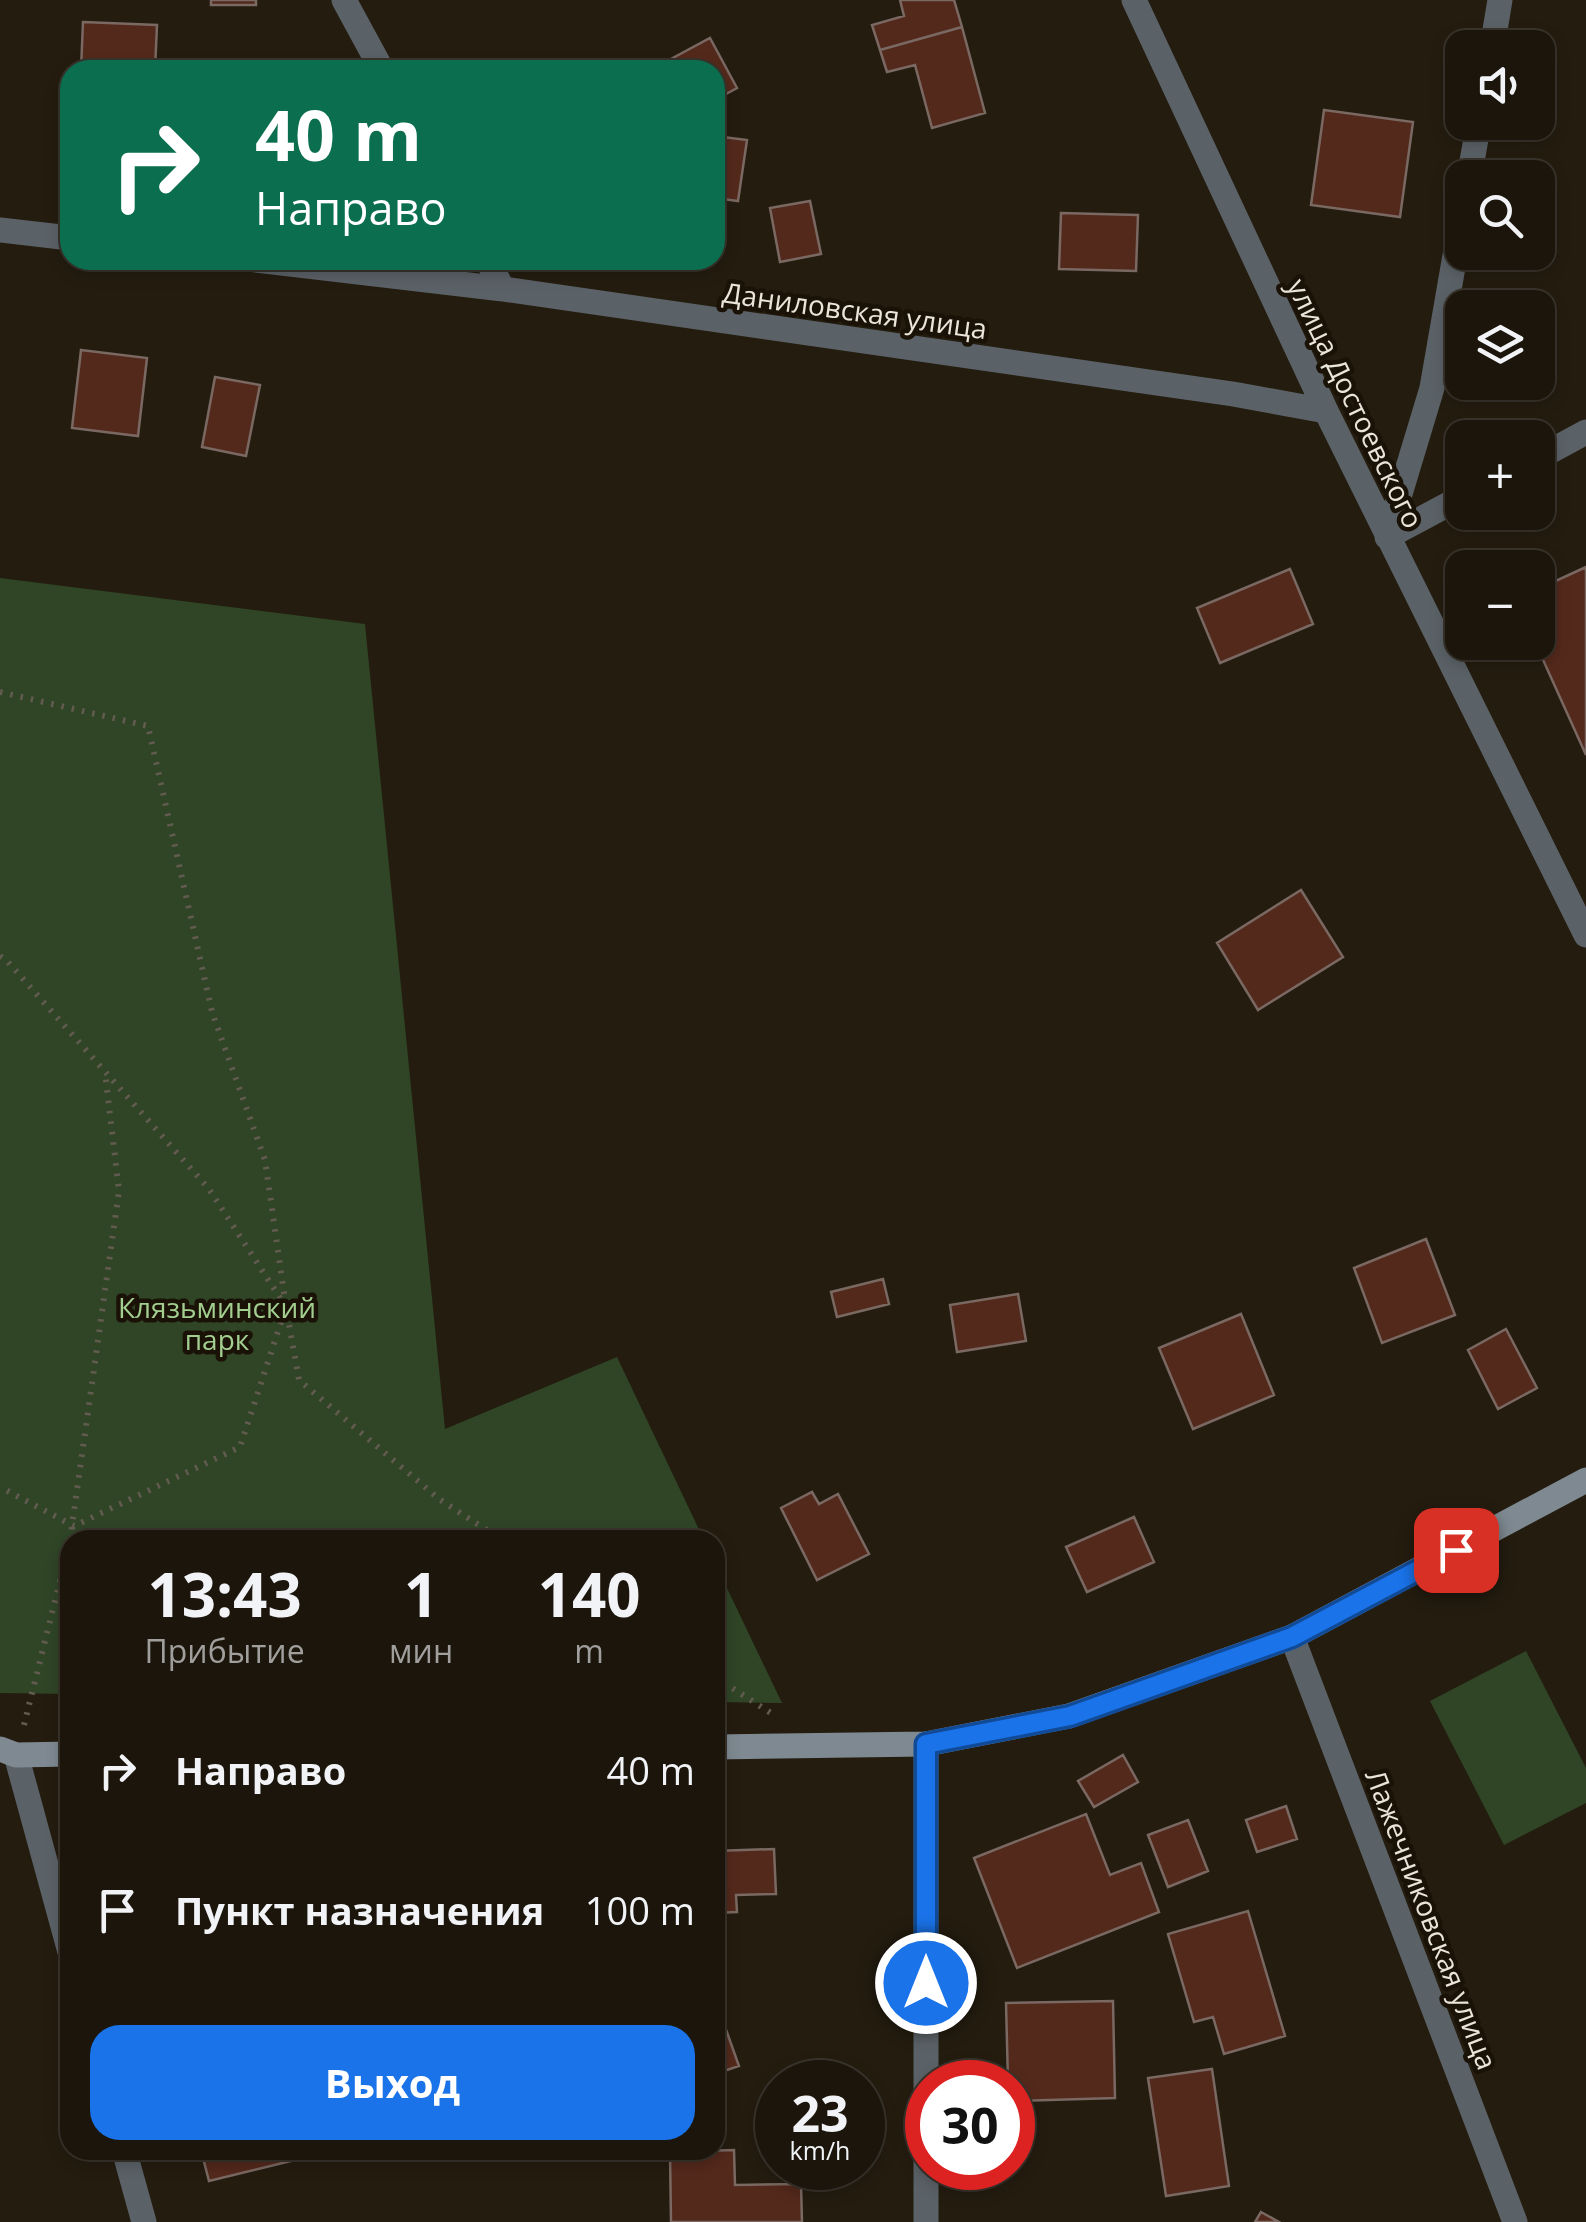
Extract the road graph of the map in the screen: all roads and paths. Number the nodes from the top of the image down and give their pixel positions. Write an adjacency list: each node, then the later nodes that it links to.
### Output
1 (344, 0): 5 (street)
2 (1134, 0): 12 (street, улица Достоевского)
3 (1500, 0): 4 (street)
4 (1495, 30)
5 (377, 60)
6 (0, 230): 7 (street)
7 (60, 237)
8 (341, 270): 11 (street, Даниловская улица)
9 (493, 270): 11 (street)
10 (1452, 270): 16 (street)
11 (503, 289): 12 (street, Даниловская улица)
12 (1326, 411): 16 (street, улица Достоевского)
13 (1586, 432): 14 (street)
14 (1555, 449)
15 (1445, 506): 16 (street)
16 (1387, 537): 18 (street, улица Достоевского)
17 (0, 692): 21 (path)
18 (1586, 935)
19 (0, 956): 20 (path)
20 (105, 1072): 21 (path); 24 (path)
21 (286, 1307): 24 (path); 26 (path)
22 (1586, 1480): 28 (street)
23 (0, 1487): 24 (path)
24 (74, 1526): 25 (path)
25 (73, 1530)
26 (487, 1530)
27 (60, 1575): 31 (path)
28 (1292, 1637): 29 (street); 37 (street, Лажечниковская улица)
29 (926, 1744): 30 (street); 36 (street)
30 (725, 1747)
31 (8, 1752): 32 (street); 33 (street)
32 (60, 1754)
33 (60, 1920)
34 (127, 2160): 35 (street)
35 (144, 2222)
36 (926, 2222)
37 (1514, 2222)

